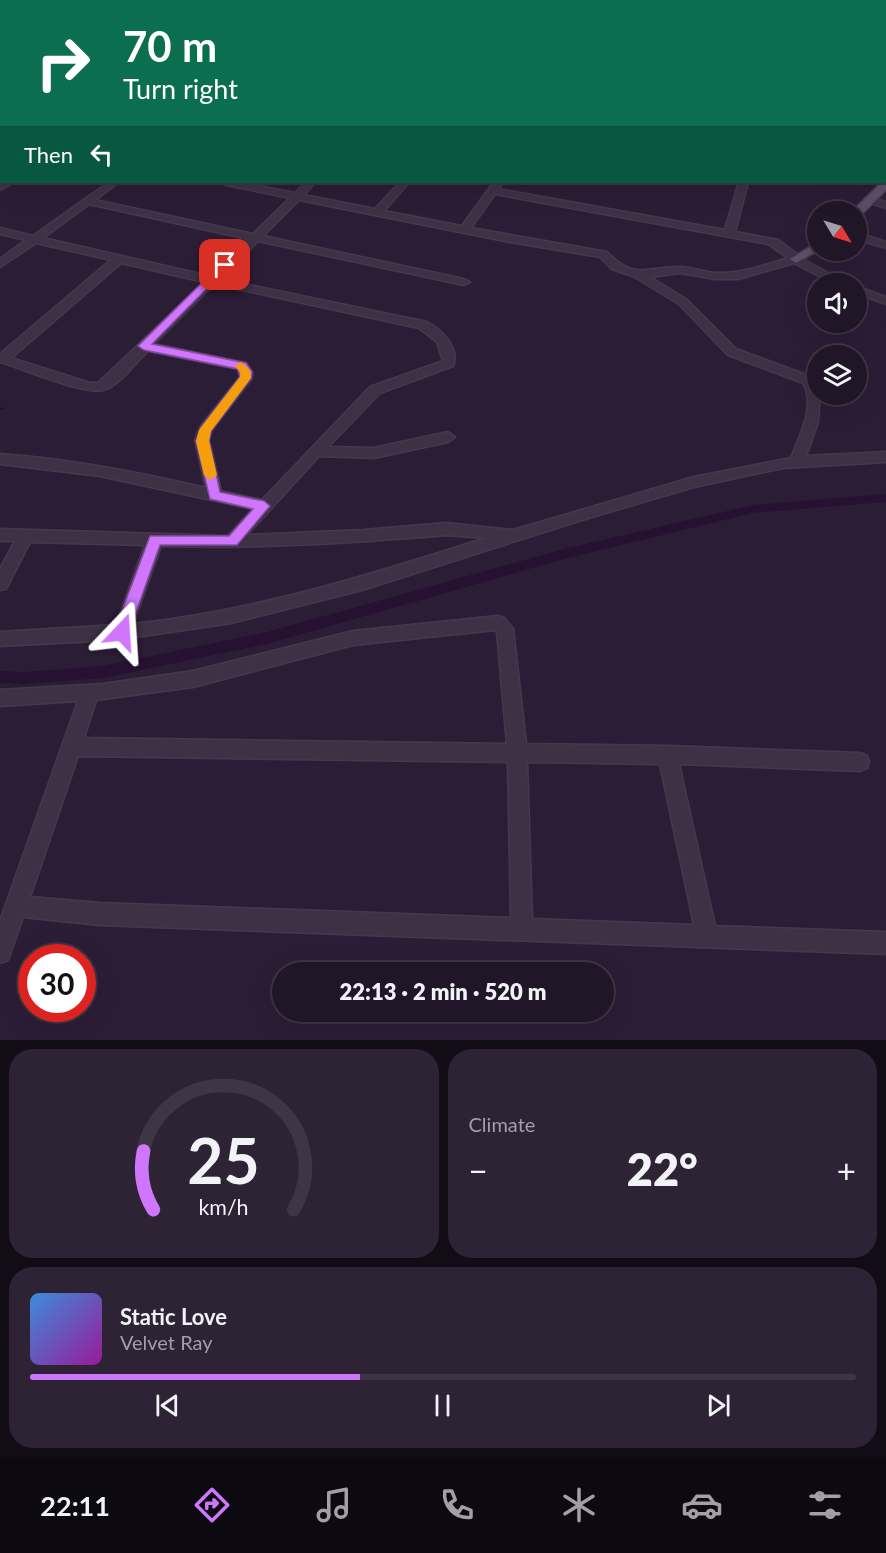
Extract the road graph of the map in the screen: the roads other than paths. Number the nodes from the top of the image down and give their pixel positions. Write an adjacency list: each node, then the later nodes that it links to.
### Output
1 (113, 183): 10 (street)
2 (231, 183): 8 (street)
3 (310, 183): 8 (street)
4 (404, 183): 13 (street)
5 (744, 183): 16 (street)
6 (886, 184): 9 (main road)
7 (496, 186): 14 (street); 16 (street)
8 (296, 196): 13 (street); 17 (street)
9 (870, 200): 11 (main road); 12 (street)
10 (87, 201): 17 (street); 18 (street)
11 (867, 203)
12 (886, 205)
13 (378, 212): 14 (street)
14 (464, 230): 26 (street)
15 (0, 231): 18 (street)
16 (730, 232): 23 (street)
17 (255, 236): 27 (street); 28 (street)
18 (35, 239): 22 (street); 24 (street)
19 (867, 239): 20 (street)
20 (886, 245)
21 (807, 252): 23 (main road)
22 (120, 258): 27 (street); 32 (street)
23 (796, 259): 25 (street); 26 (street)
24 (0, 264)
25 (823, 273)
26 (639, 275): 37 (street)
27 (210, 280): 31 (street); 34 (street)
28 (465, 282)
29 (867, 294): 30 (street)
30 (886, 302)
31 (144, 346): 32 (street); 38 (street)
32 (1, 359)
33 (448, 437): 34 (street)
34 (315, 451): 39 (street)
35 (886, 457): 37 (street)
36 (0, 459): 38 (street)
37 (796, 464): 41 (street)
38 (215, 495): 39 (street)
39 (264, 506): 44 (street)
40 (0, 535): 42 (street)
41 (517, 535): 44 (street); 46 (street)
42 (25, 536): 43 (street); 45 (street)
43 (155, 540): 44 (street); 46 (street)
44 (232, 542)
45 (0, 584)
46 (122, 632): 47 (street)
47 (0, 639)
48 (90, 693): 49 (street); 50 (street); 51 (street)
49 (0, 698)
50 (71, 747): 51 (street); 54 (street)
51 (517, 752): 52 (street); 55 (street)
52 (668, 755): 53 (street); 56 (street)
53 (860, 762)
54 (16, 906): 55 (street); 58 (street)
55 (522, 930): 56 (street)
56 (707, 937): 57 (street)
57 (886, 943)
58 (0, 952)

